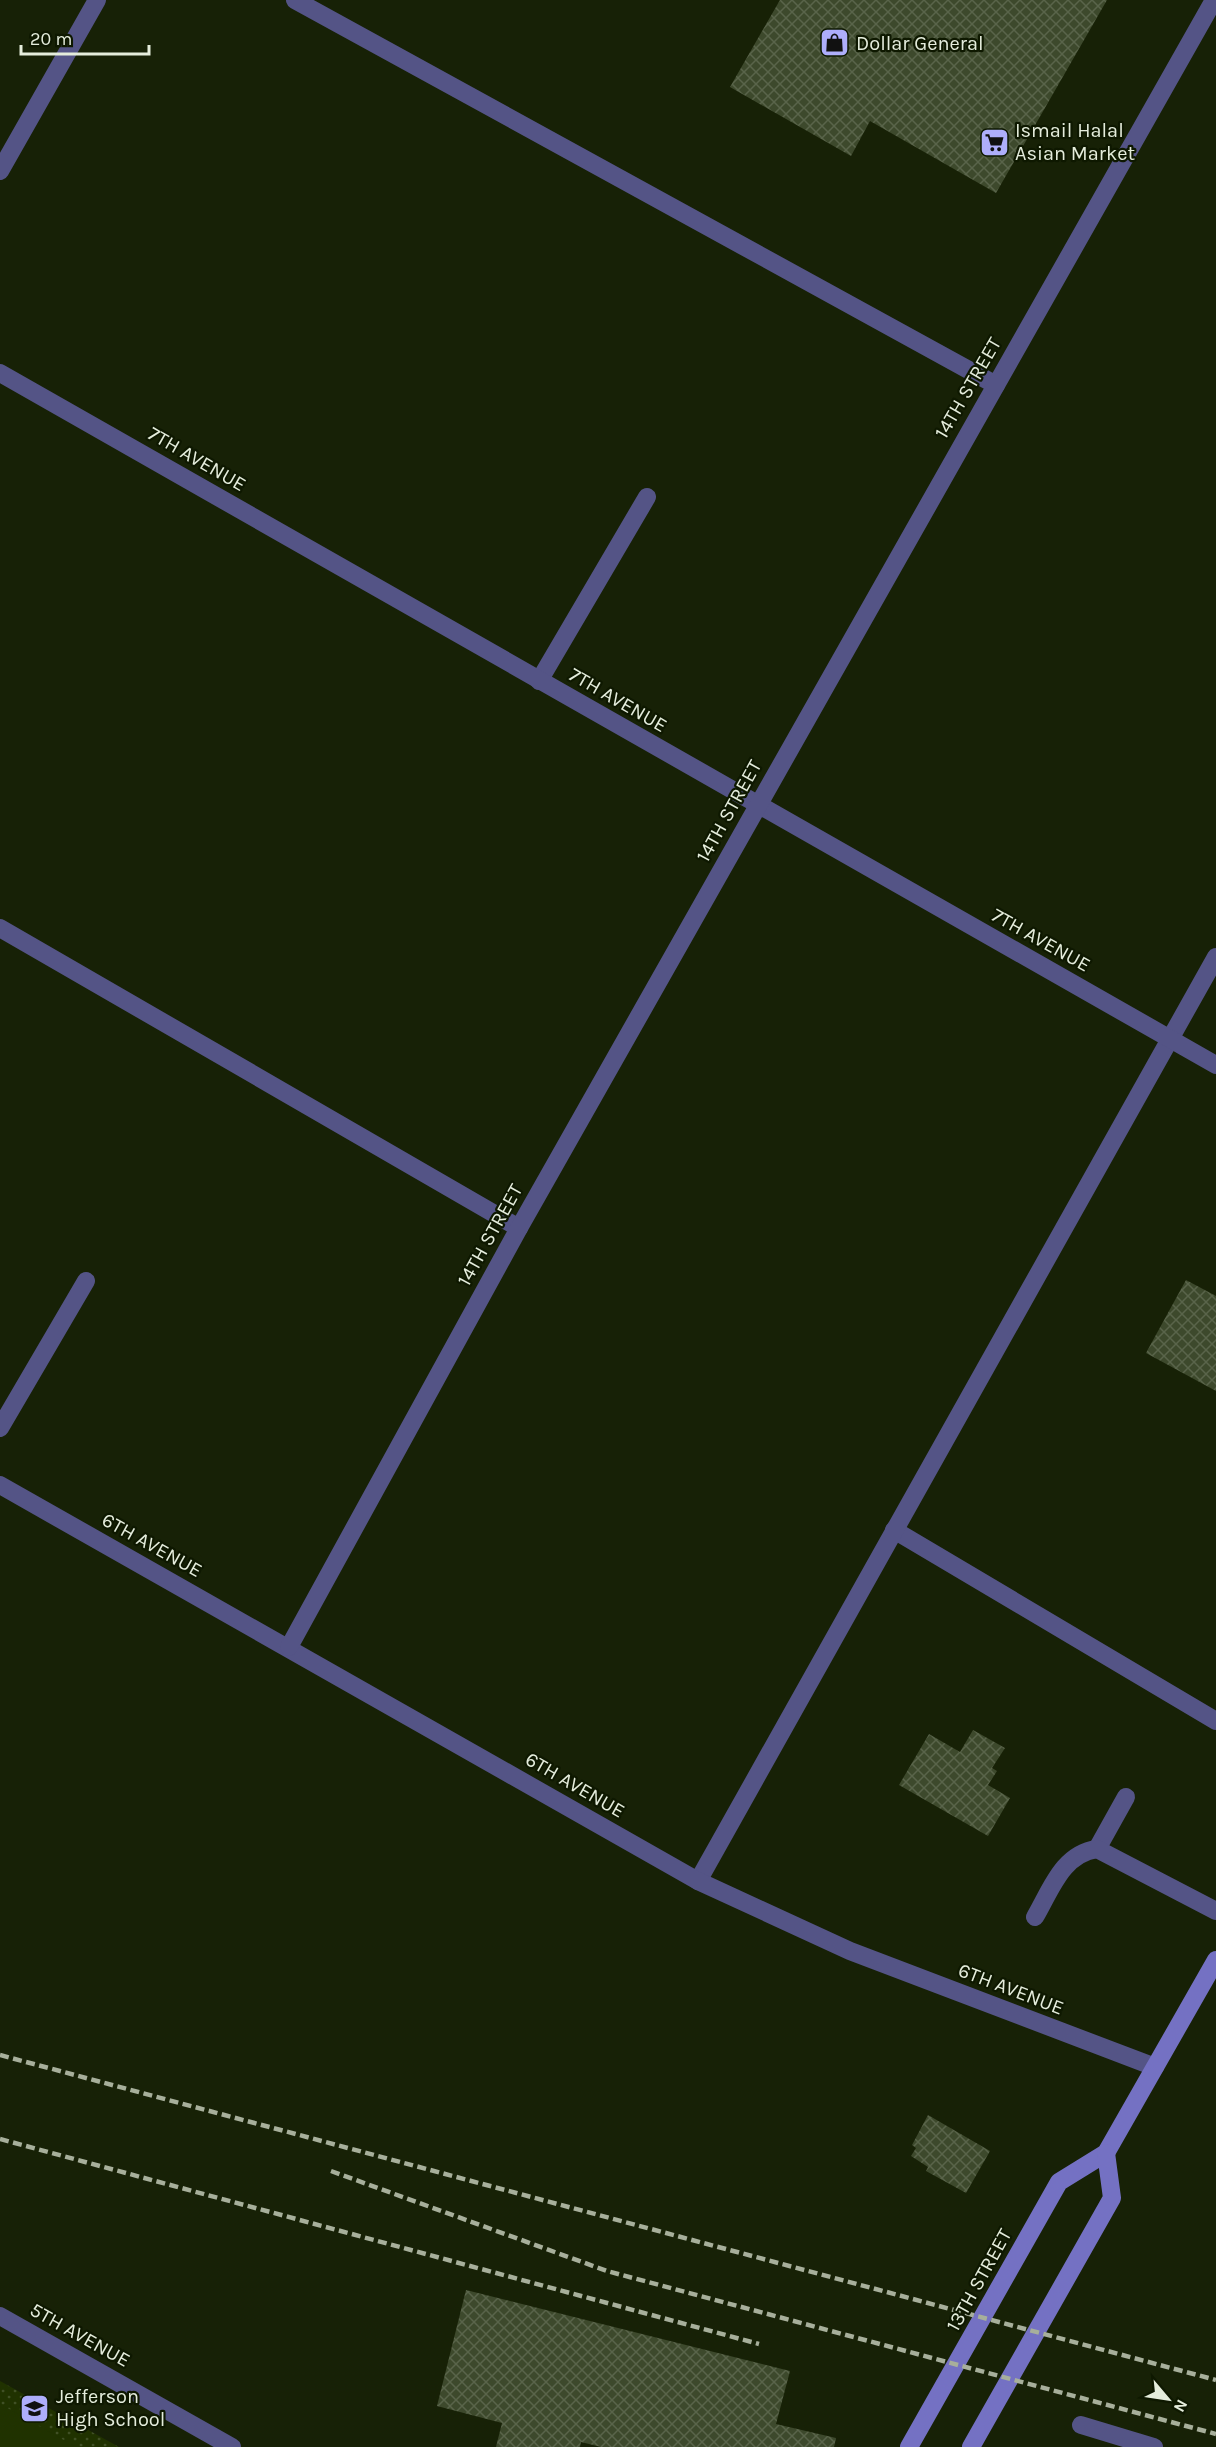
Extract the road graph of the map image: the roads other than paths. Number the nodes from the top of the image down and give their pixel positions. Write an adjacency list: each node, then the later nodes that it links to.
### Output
1 (97, 0): 4 (street)
2 (295, 0): 6 (street)
3 (1214, 0): 6 (street, 14TH STREET)
4 (0, 171)
5 (0, 372): 8 (street, 7TH AVENUE)
6 (996, 385): 9 (street, 14TH STREET)
7 (647, 497): 8 (street)
8 (539, 681): 9 (street, 7TH AVENUE)
9 (758, 806): 12 (street, 7TH AVENUE); 14 (street, 14TH STREET)
10 (0, 928): 14 (street)
11 (1216, 957): 12 (street)
12 (1170, 1039): 13 (street, 7TH AVENUE); 18 (street)
13 (1216, 1065)
14 (519, 1228): 19 (street, 14TH STREET)
15 (86, 1281): 16 (street)
16 (0, 1428)
17 (0, 1485): 19 (street, 6TH AVENUE)
18 (894, 1530): 20 (street); 23 (street)
19 (289, 1647): 23 (street, 6TH AVENUE)
20 (1216, 1721)
21 (1126, 1797): 22 (street)
22 (1097, 1849): 24 (street); 25 (street)
23 (698, 1881): 27 (street, 6TH AVENUE)
24 (1216, 1911)
25 (1035, 1917)
26 (1216, 1960): 27 (street, 13TH STREET)
27 (1155, 2067): 28 (street, 13TH STREET)
28 (1106, 2153): 32 (street, 13TH STREET); 33 (street)
29 (0, 2316): 31 (street, 5TH AVENUE)
30 (1081, 2425): 34 (street)
31 (232, 2447)
32 (909, 2447)
33 (971, 2447)
34 (1154, 2447)

